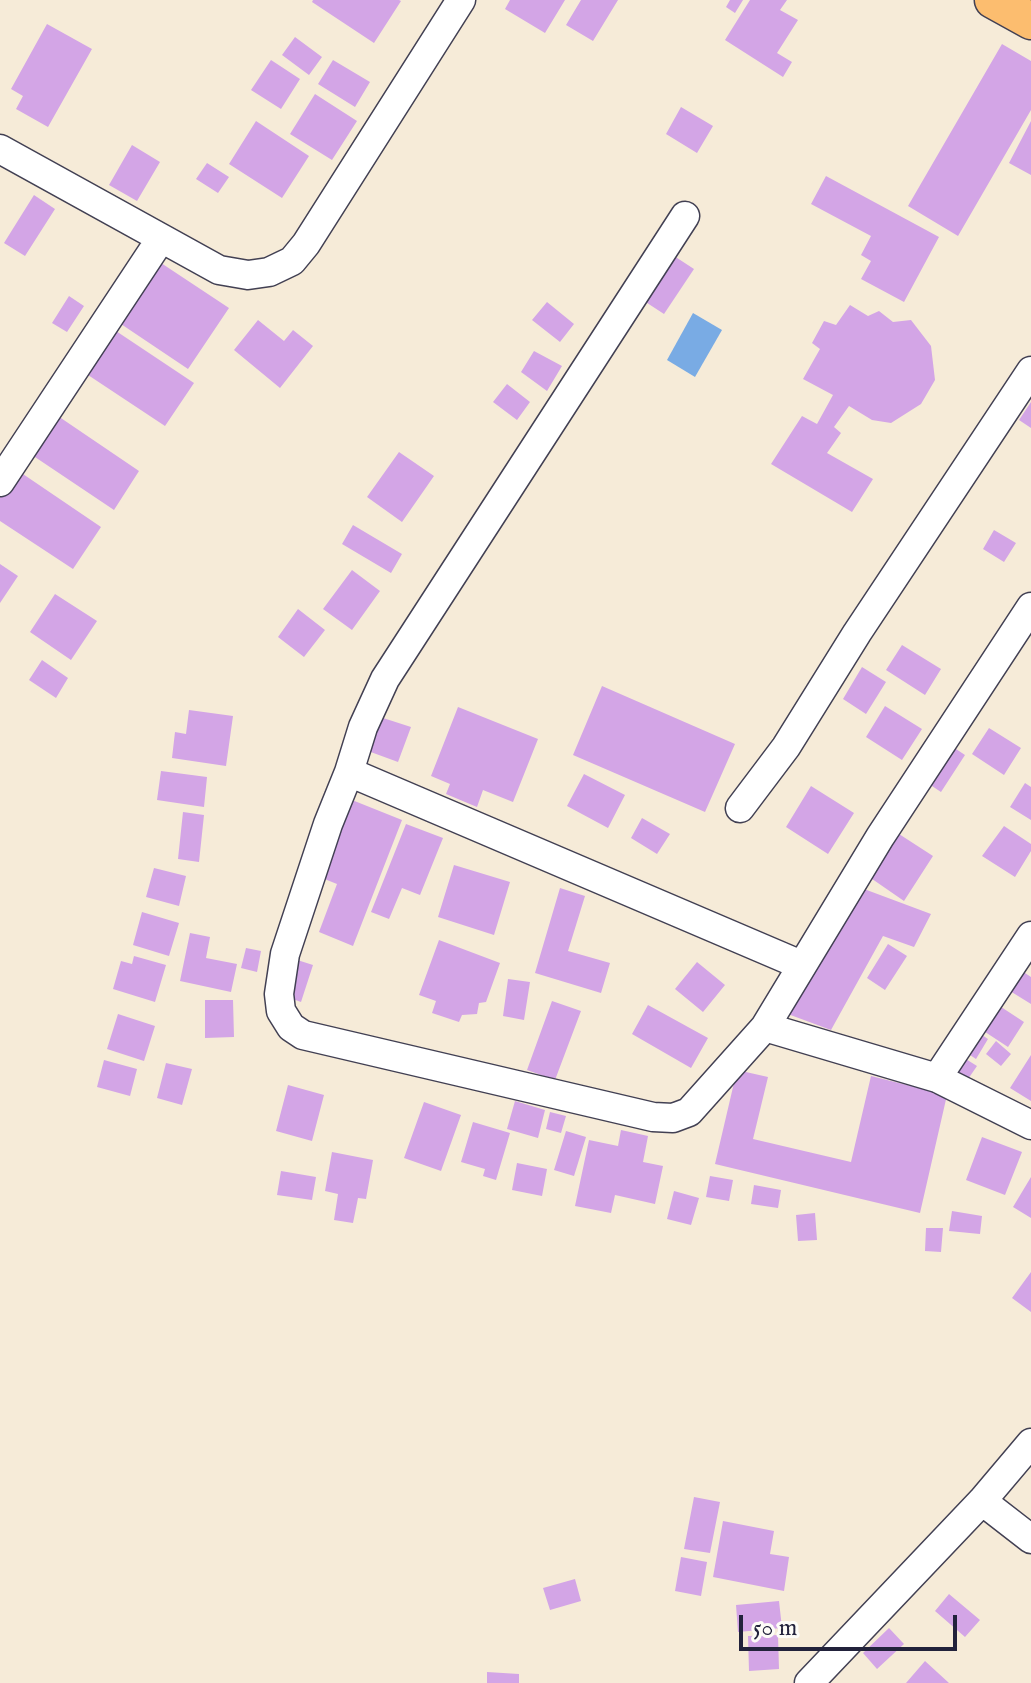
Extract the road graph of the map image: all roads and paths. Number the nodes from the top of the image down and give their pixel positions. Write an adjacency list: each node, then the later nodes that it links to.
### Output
1 (461, 0): 6 (street)
2 (993, 0): 3 (main road)
3 (1031, 21)
4 (0, 149): 6 (street)
5 (685, 216): 10 (street)
6 (160, 240): 8 (street)
7 (1031, 371): 11 (street)
8 (0, 482)
9 (1031, 607): 13 (street)
10 (349, 772): 13 (street); 14 (street)
11 (740, 808)
12 (1031, 936): 15 (street)
13 (801, 965): 14 (street)
14 (765, 1027): 15 (street)
15 (937, 1078): 16 (street)
16 (1031, 1125)
17 (1031, 1443): 18 (street)
18 (982, 1501): 19 (street); 20 (street)
19 (1031, 1539)
20 (809, 1683)

